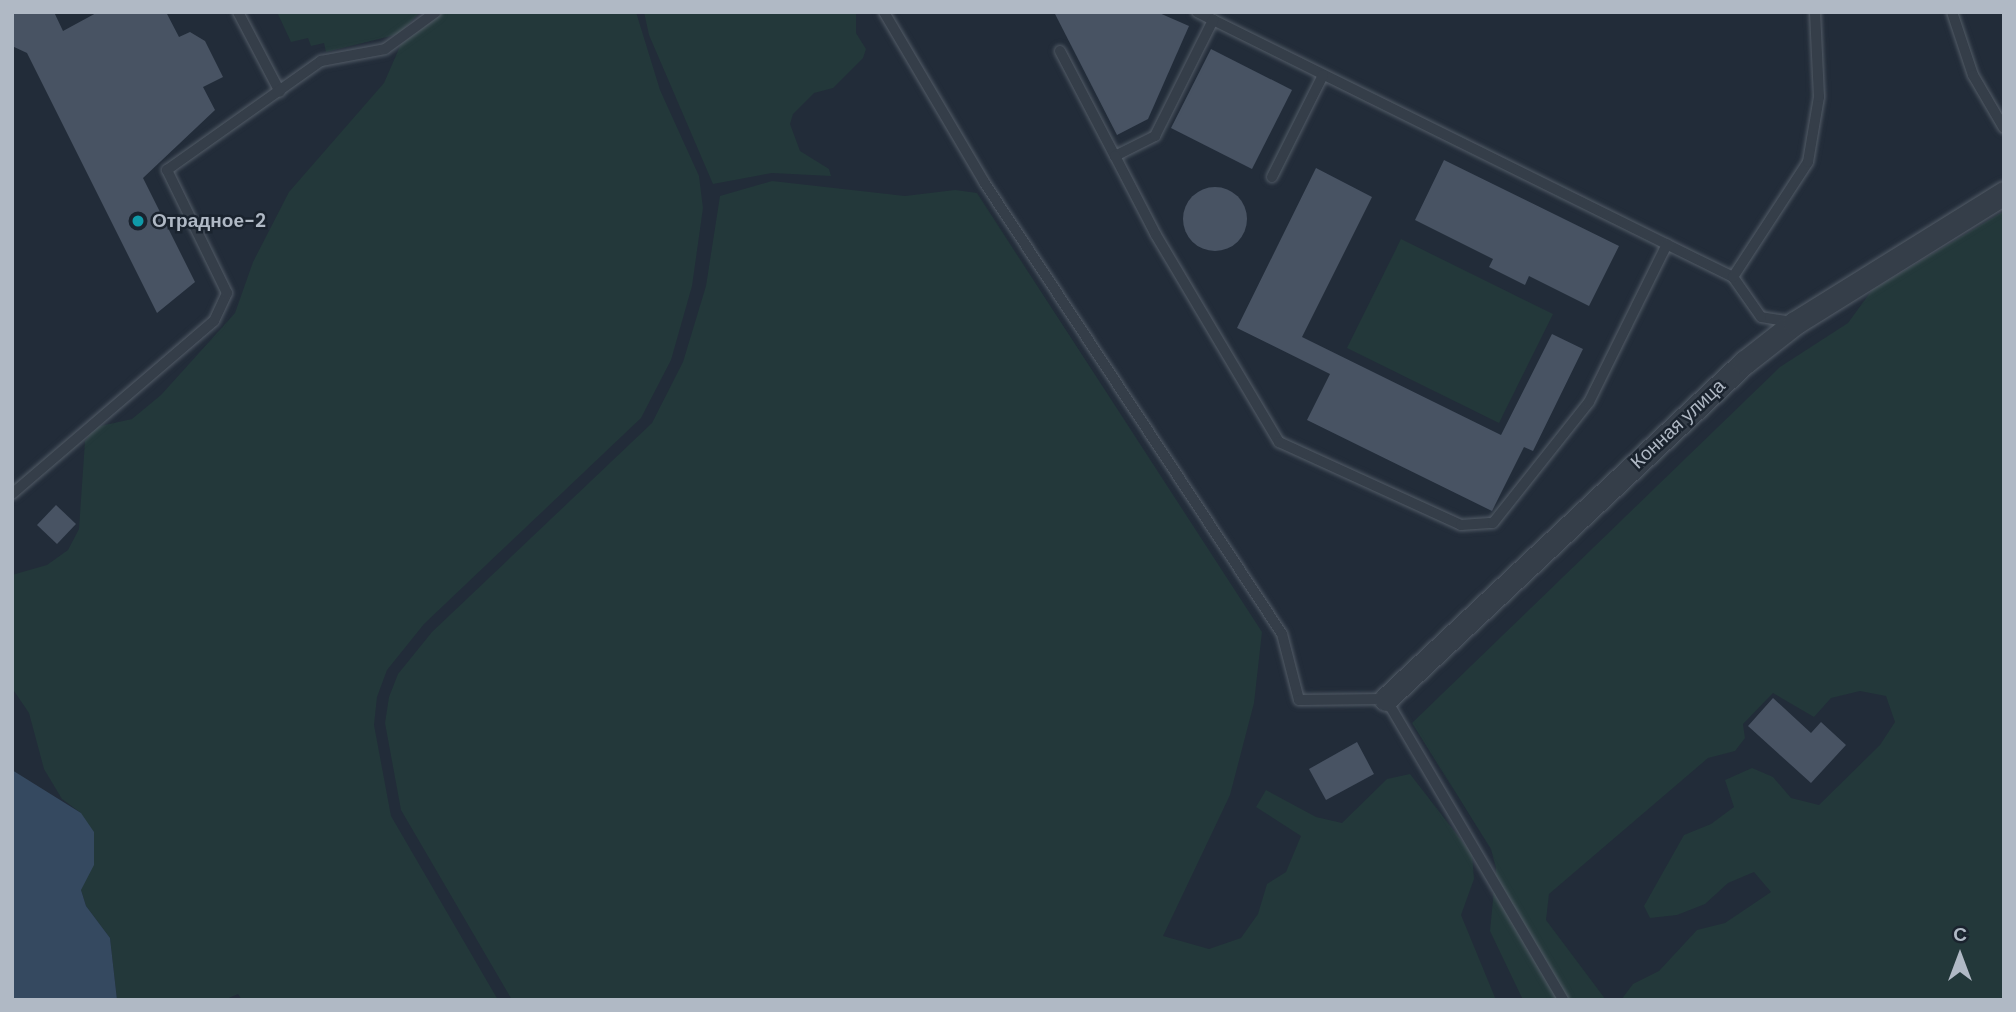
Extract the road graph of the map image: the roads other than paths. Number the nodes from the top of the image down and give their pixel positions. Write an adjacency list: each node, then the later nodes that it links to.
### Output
1 (238, 12): 10 (lane)
2 (436, 12): 10 (lane)
3 (884, 12): 19 (lane)
4 (1198, 12): 7 (lane)
5 (1815, 12): 16 (lane)
6 (1952, 12): 11 (lane)
7 (1213, 20): 9 (lane); 12 (lane)
8 (1060, 51): 12 (lane)
9 (1323, 75): 13 (lane); 15 (lane)
10 (279, 92): 18 (lane)
11 (2004, 128)
12 (1115, 156): 15 (lane)
13 (1272, 177)
14 (2004, 193): 17 (street, Конная улица)
15 (1667, 244): 16 (lane)
16 (1733, 277): 17 (lane)
17 (1795, 323): 19 (street, Конная улица)
18 (12, 494)
19 (1386, 699): 20 (lane)
20 (1563, 1000)

